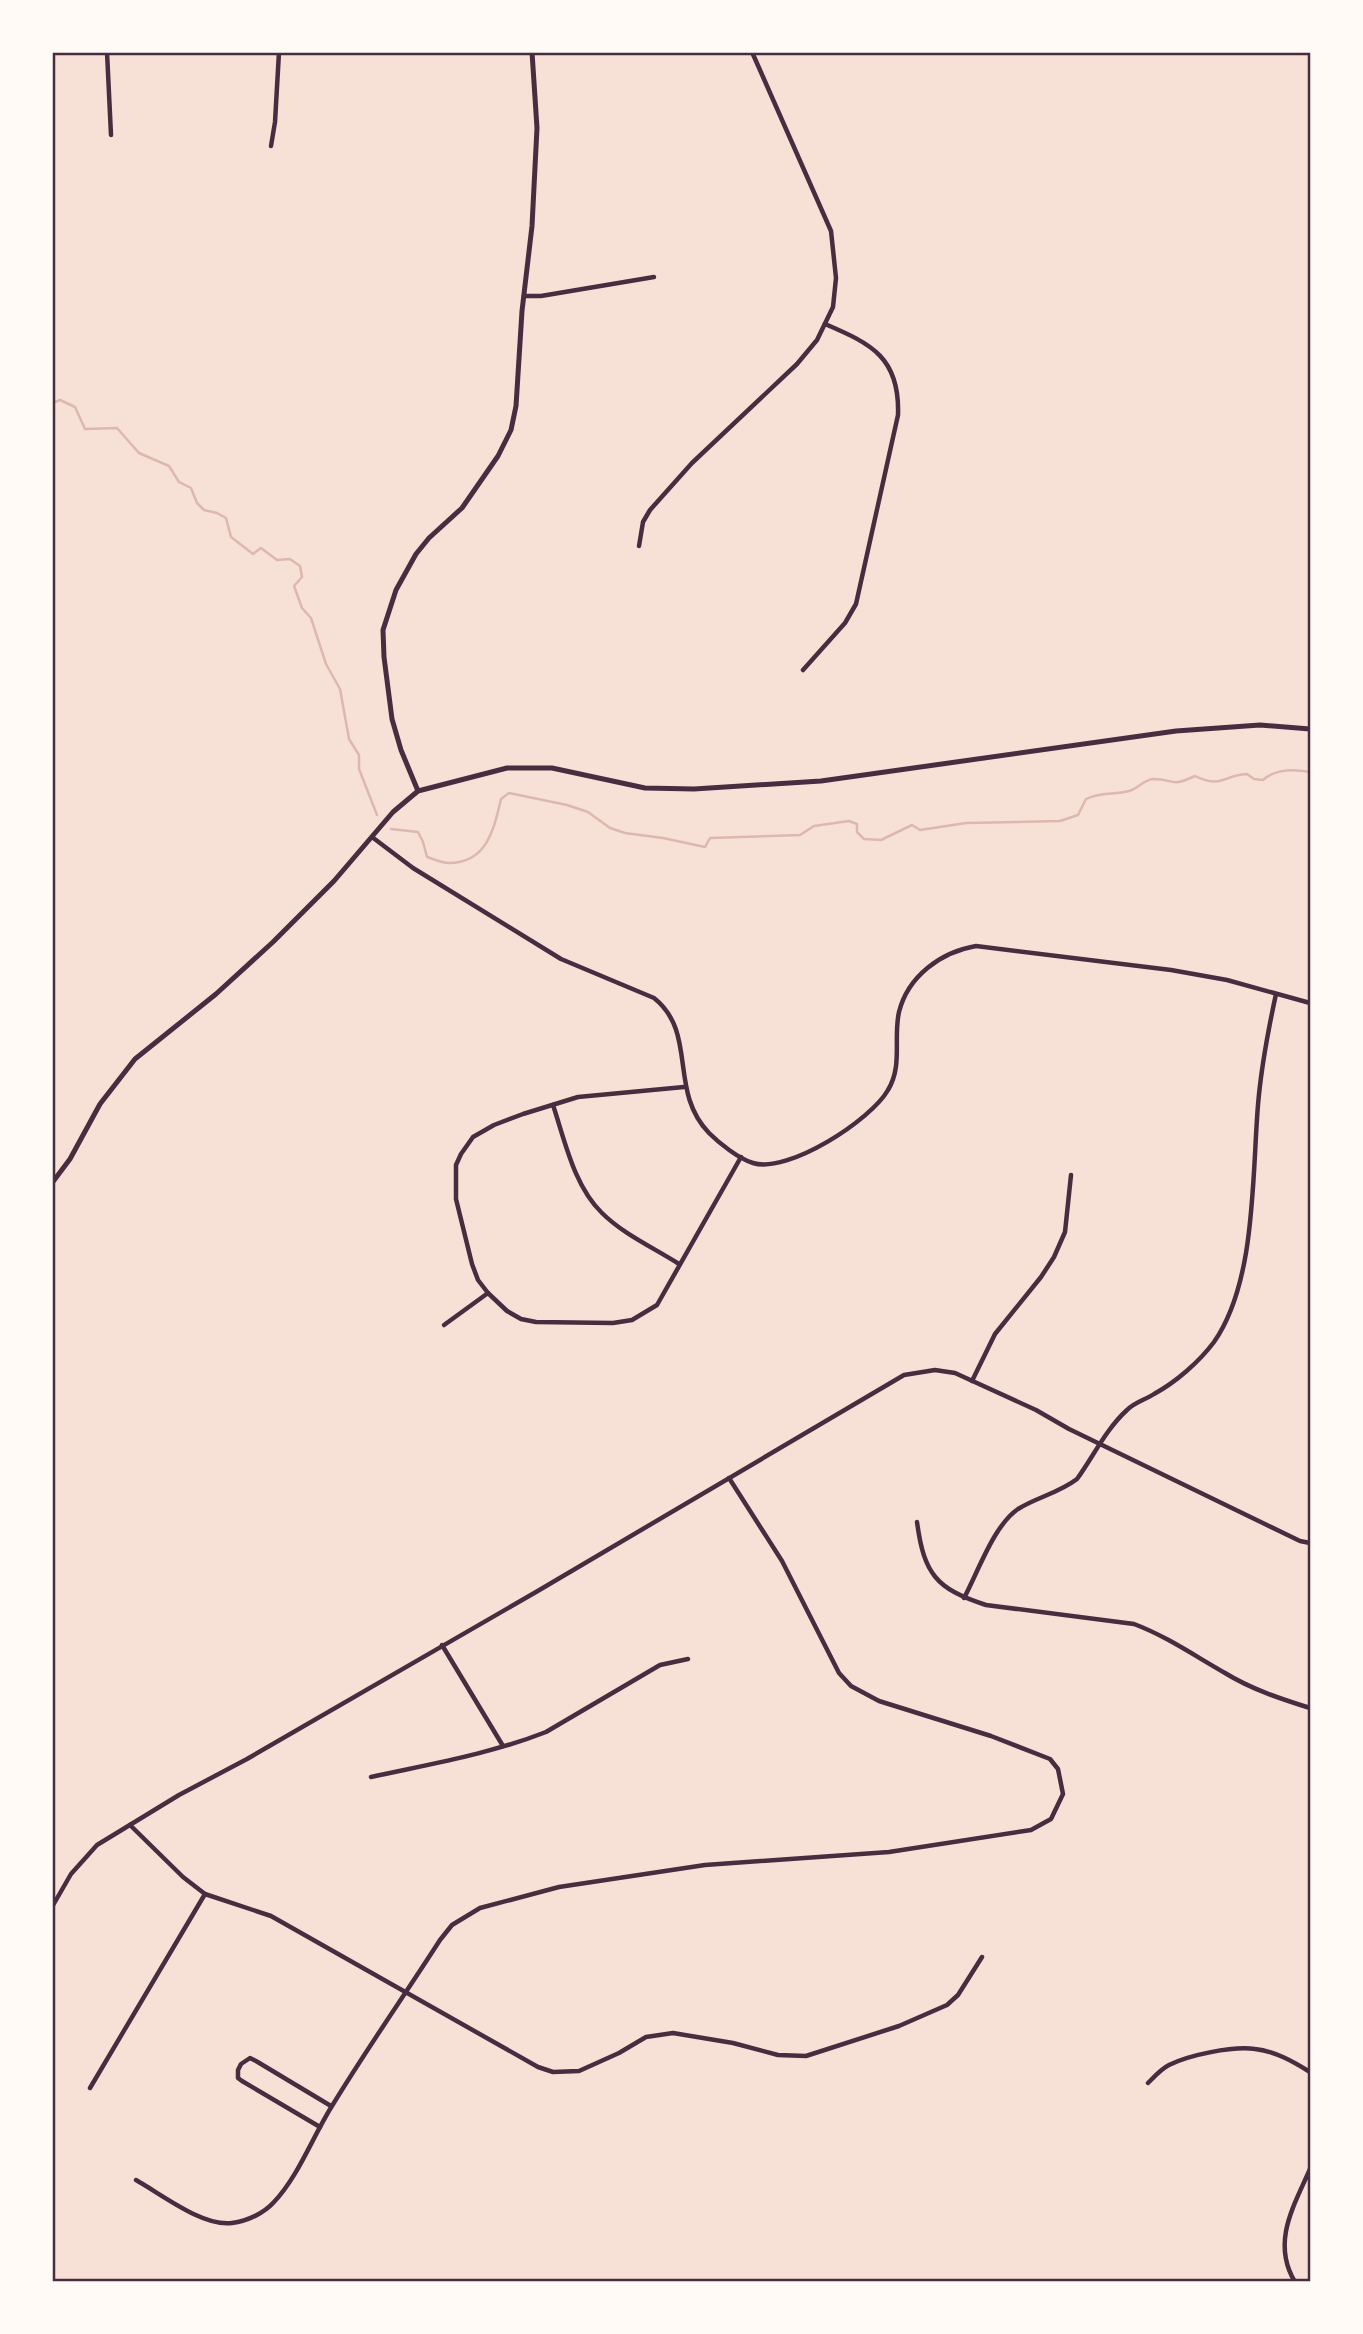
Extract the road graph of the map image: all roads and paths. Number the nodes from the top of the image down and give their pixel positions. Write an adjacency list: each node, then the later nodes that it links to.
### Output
1 (107, 52): 5 (street)
2 (279, 52): 6 (street)
3 (532, 52): 8 (street)
4 (752, 52): 9 (street)
5 (111, 135)
6 (271, 146)
7 (654, 277): 8 (street)
8 (524, 296): 13 (street)
9 (825, 324): 10 (street); 11 (street)
10 (639, 546)
11 (803, 670)
12 (1311, 729): 13 (street)
13 (418, 791): 14 (street)
14 (372, 837): 17 (street); 21 (street)
15 (1276, 994): 16 (street); 19 (street); 26 (street)
16 (1311, 1003)
17 (684, 1087): 18 (street); 19 (street)
18 (553, 1105): 22 (street); 23 (street)
19 (741, 1157): 22 (street)
20 (1071, 1175): 25 (street)
21 (52, 1183)
22 (679, 1264): 23 (street)
23 (488, 1293): 24 (street)
24 (444, 1325)
25 (972, 1381): 26 (street); 27 (street)
26 (1101, 1443): 29 (street); 30 (street)
27 (729, 1478): 31 (street); 40 (street)
28 (917, 1522): 30 (street)
29 (1311, 1543)
30 (964, 1598): 33 (street)
31 (442, 1645): 34 (street); 36 (street)
32 (688, 1659): 34 (street)
33 (1311, 1708)
34 (503, 1746): 35 (street)
35 (371, 1777)
36 (130, 1825): 37 (street); 38 (street)
37 (205, 1894): 40 (street); 43 (street)
38 (52, 1907)
39 (982, 1956): 40 (street)
40 (406, 1993): 44 (street)
41 (1311, 2072): 42 (street)
42 (1148, 2083)
43 (90, 2088)
44 (331, 2106): 45 (street); 45 (street)
45 (320, 2127): 47 (street)
46 (1311, 2169): 48 (street)
47 (136, 2180)
48 (1295, 2281)

